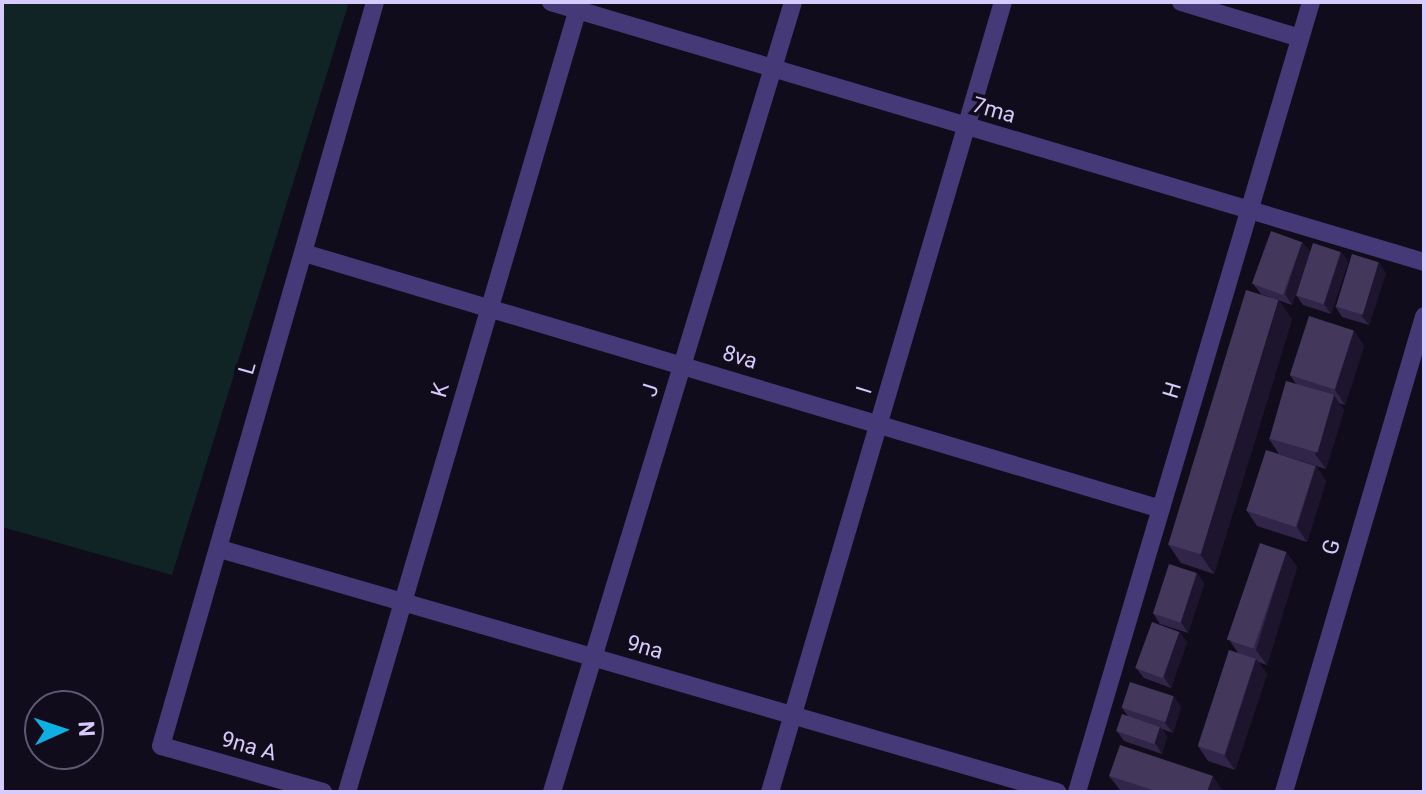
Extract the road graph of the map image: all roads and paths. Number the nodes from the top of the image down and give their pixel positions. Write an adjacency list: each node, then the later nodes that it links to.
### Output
1 (375, 2): 12 (street, L)
2 (551, 2): 7 (street, 7ma)
3 (793, 2): 9 (street, J)
4 (1003, 2): 10 (street, I)
5 (1181, 2): 8 (street)
6 (1311, 2): 8 (street, H)
7 (579, 6): 9 (street, 7ma); 14 (street, K)
8 (1300, 38): 11 (street, H)
9 (773, 70): 10 (street, 7ma); 16 (street, J)
10 (966, 127): 11 (street, 7ma); 17 (street, I)
11 (1252, 212): 13 (street, 7ma); 18 (street, H)
12 (304, 253): 14 (street, 8va); 19 (street, L)
13 (1424, 262)
14 (491, 305): 16 (street, 8va); 20 (street, K)
15 (1424, 316): 30 (street, G)
16 (682, 365): 17 (street, 8va); 21 (street, J)
17 (879, 424): 18 (street, 8va); 22 (street, I)
18 (1161, 509): 29 (street, H)
19 (220, 549): 20 (street, 9na); 23 (street, L)
20 (404, 599): 21 (street, 9na); 25 (street, K)
21 (593, 657): 22 (street, 9na); 26 (street, J)
22 (793, 715): 27 (street, I); 28 (street, 9na)
23 (161, 746): 24 (street, 9na A)
24 (323, 792)
25 (347, 792)
26 (552, 792)
27 (770, 792)
28 (1057, 792)
29 (1077, 792)
30 (1284, 792)

